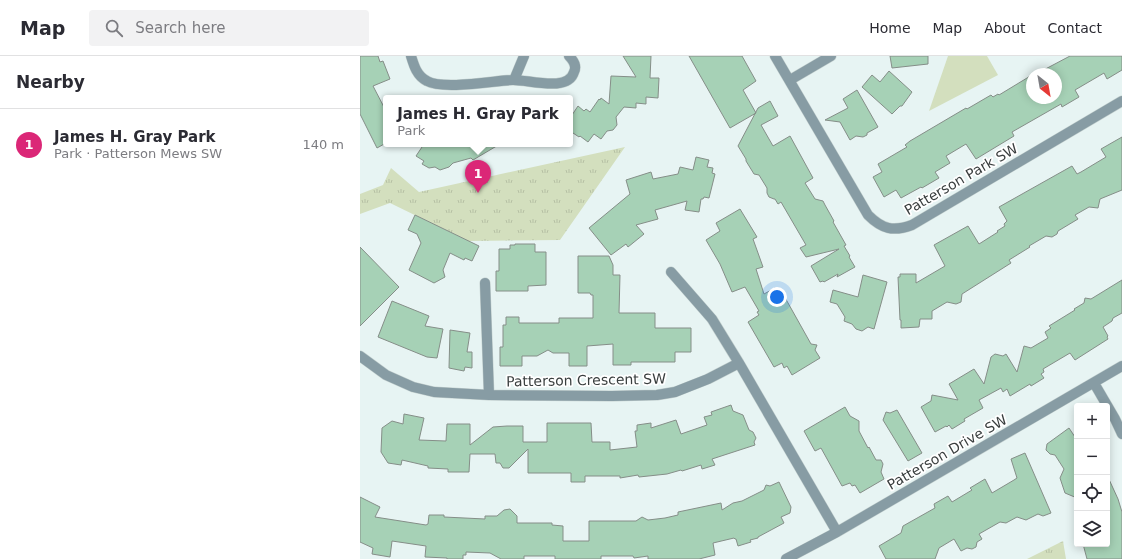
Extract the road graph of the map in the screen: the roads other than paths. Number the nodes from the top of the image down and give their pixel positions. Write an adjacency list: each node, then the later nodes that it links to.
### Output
1 (411, 56): 6 (street)
2 (524, 56): 6 (street)
3 (569, 56): 6 (street)
4 (775, 56): 7 (street, Patterson Park SW)
5 (831, 56): 7 (street)
6 (514, 80)
7 (790, 80): 8 (street, Patterson Park SW)
8 (1122, 101)
9 (671, 272): 12 (street)
10 (485, 283): 15 (street)
11 (360, 356): 15 (street, Patterson Crescent SW)
12 (739, 363): 15 (street, Patterson Crescent SW); 17 (street)
13 (1122, 366): 14 (street, Patterson Drive SW)
14 (1094, 383): 16 (street); 17 (street, Patterson Drive SW)
15 (489, 395)
16 (1122, 434)
17 (837, 532): 18 (street, Patterson Drive SW)
18 (786, 559)

